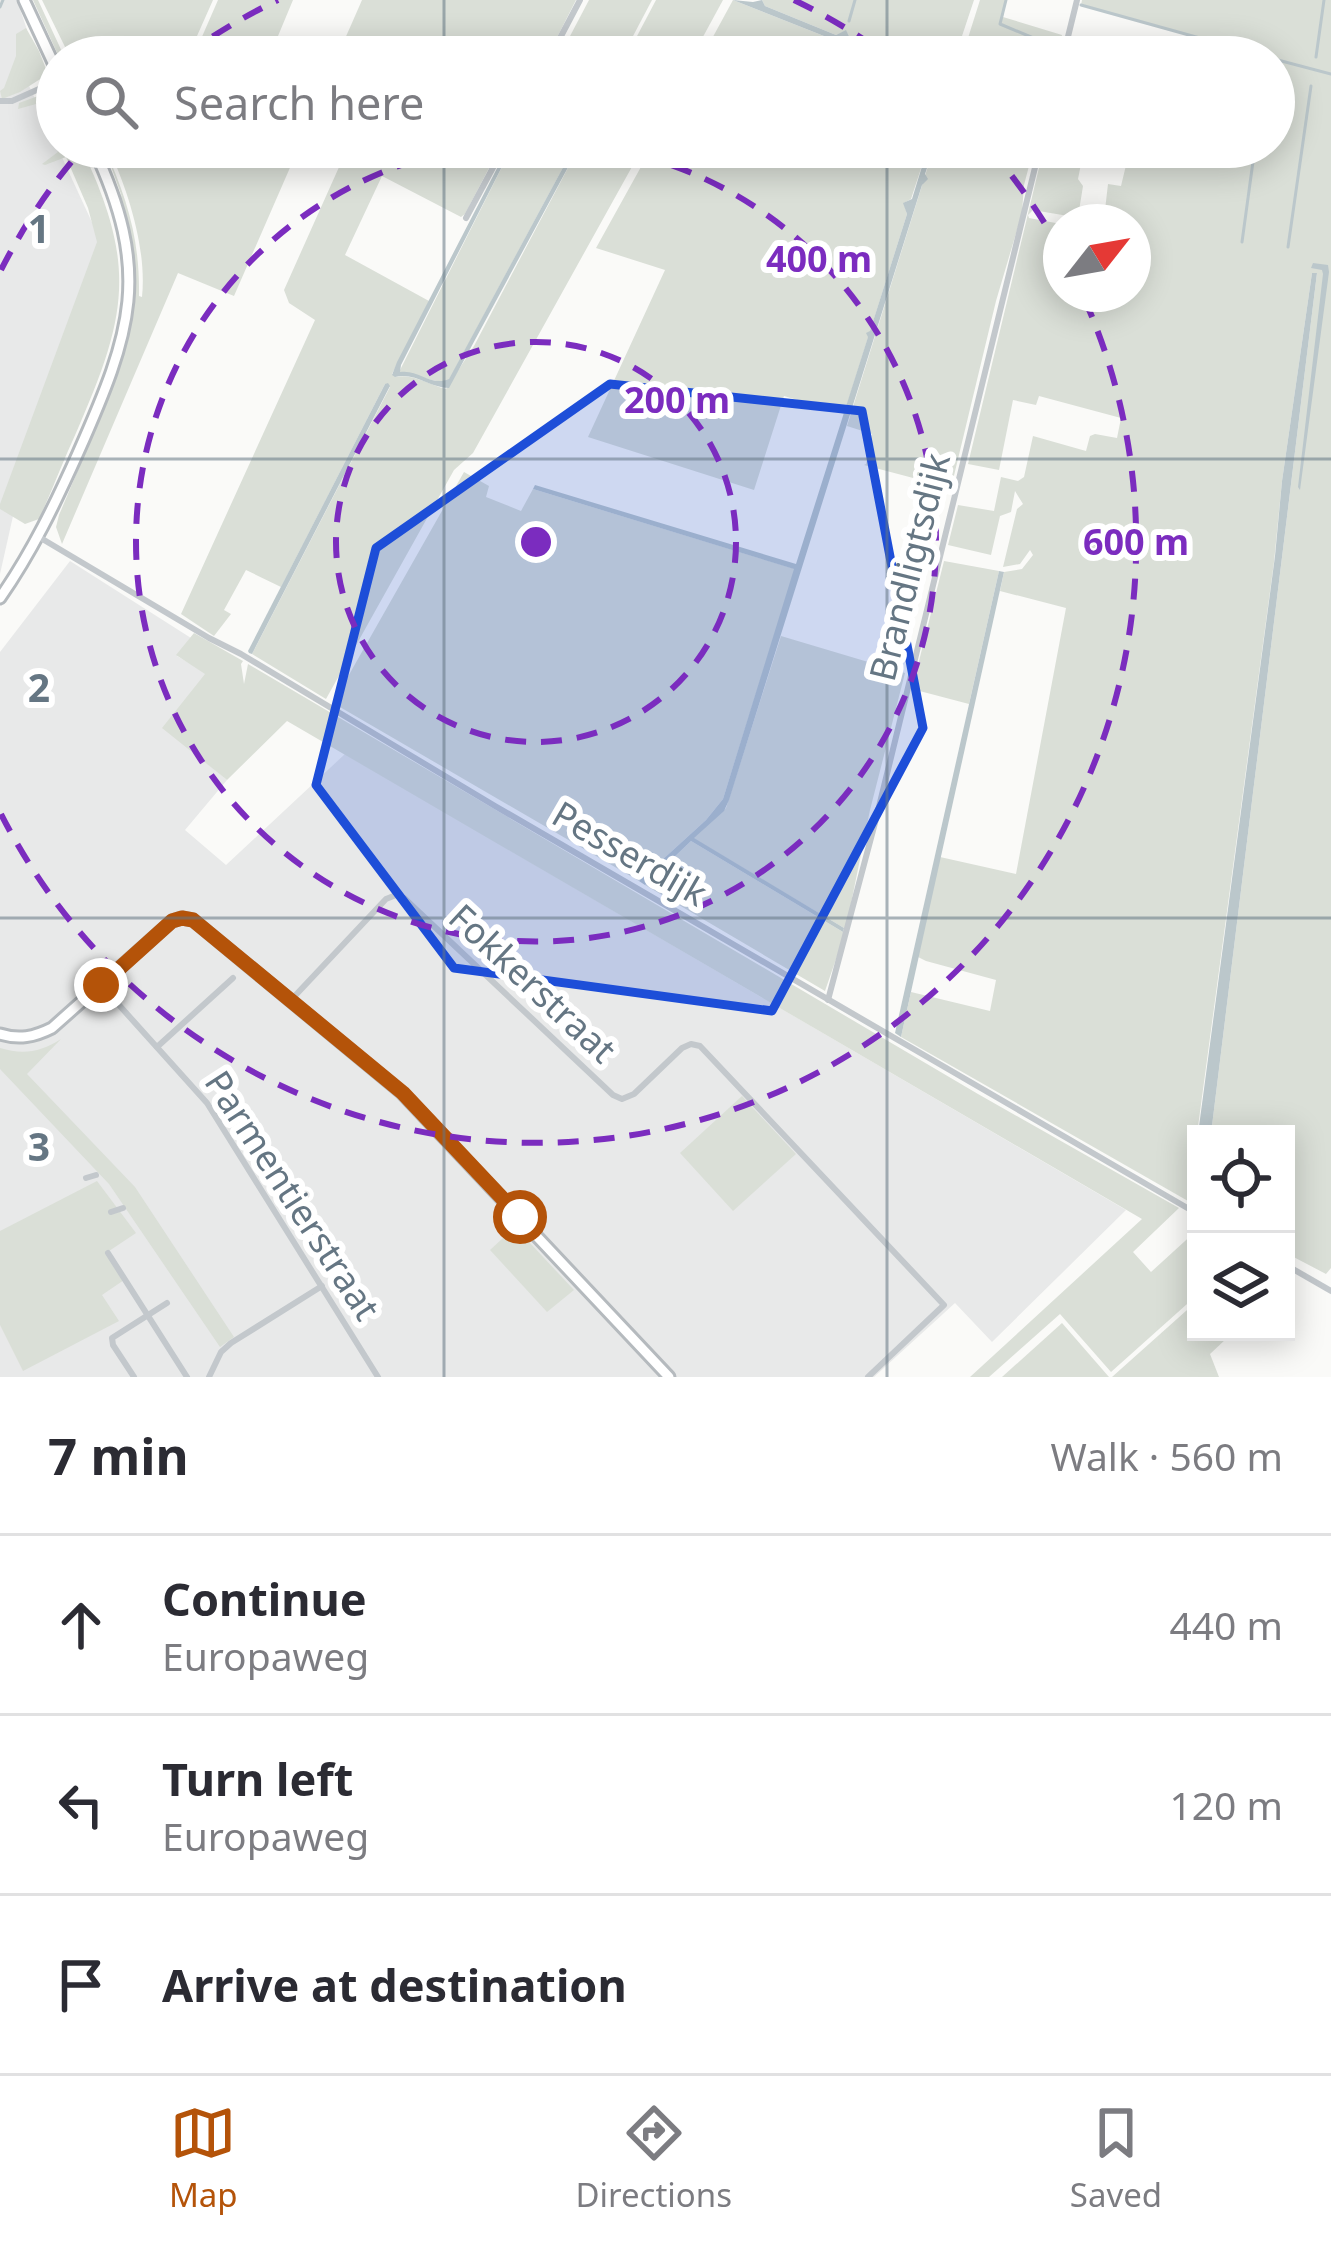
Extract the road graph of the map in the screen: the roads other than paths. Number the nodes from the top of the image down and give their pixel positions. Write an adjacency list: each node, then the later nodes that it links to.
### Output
1 (24, 0): 4 (main road)
2 (580, 0): 5 (street)
3 (1077, 0): 6 (street)
4 (41, 36)
5 (561, 36)
6 (1068, 36)
7 (36, 90): 8 (street)
8 (0, 101)
9 (102, 168): 13 (main road)
10 (492, 168): 12 (street)
11 (1035, 168): 18 (street, Brandligtsdijk)
12 (466, 218)
13 (39, 537): 14 (main road); 18 (street, Pesserdijk)
14 (0, 598)
15 (233, 978): 20 (street)
16 (101, 985): 17 (main road); 19 (main road); 20 (street, Parmentierstraat)
17 (291, 1000): 36 (main road); 37 (street, Fokkerstraat)
18 (828, 1000): 24 (street, Pesserdijk)
19 (0, 1034)
20 (157, 1047): 28 (street, Parmentierstraat)
21 (96, 1175): 22 (street)
22 (86, 1178)
23 (123, 1208): 25 (street)
24 (1187, 1209)
25 (111, 1212)
26 (108, 1253): 31 (street)
27 (1295, 1270): 29 (street)
28 (322, 1286): 34 (street); 35 (street, Parmentierstraat)
29 (1331, 1291)
30 (166, 1303): 31 (street)
31 (147, 1315): 32 (street); 33 (street)
32 (134, 1377)
33 (187, 1377)
34 (209, 1377)
35 (378, 1377)
36 (669, 1377)
37 (868, 1377)

